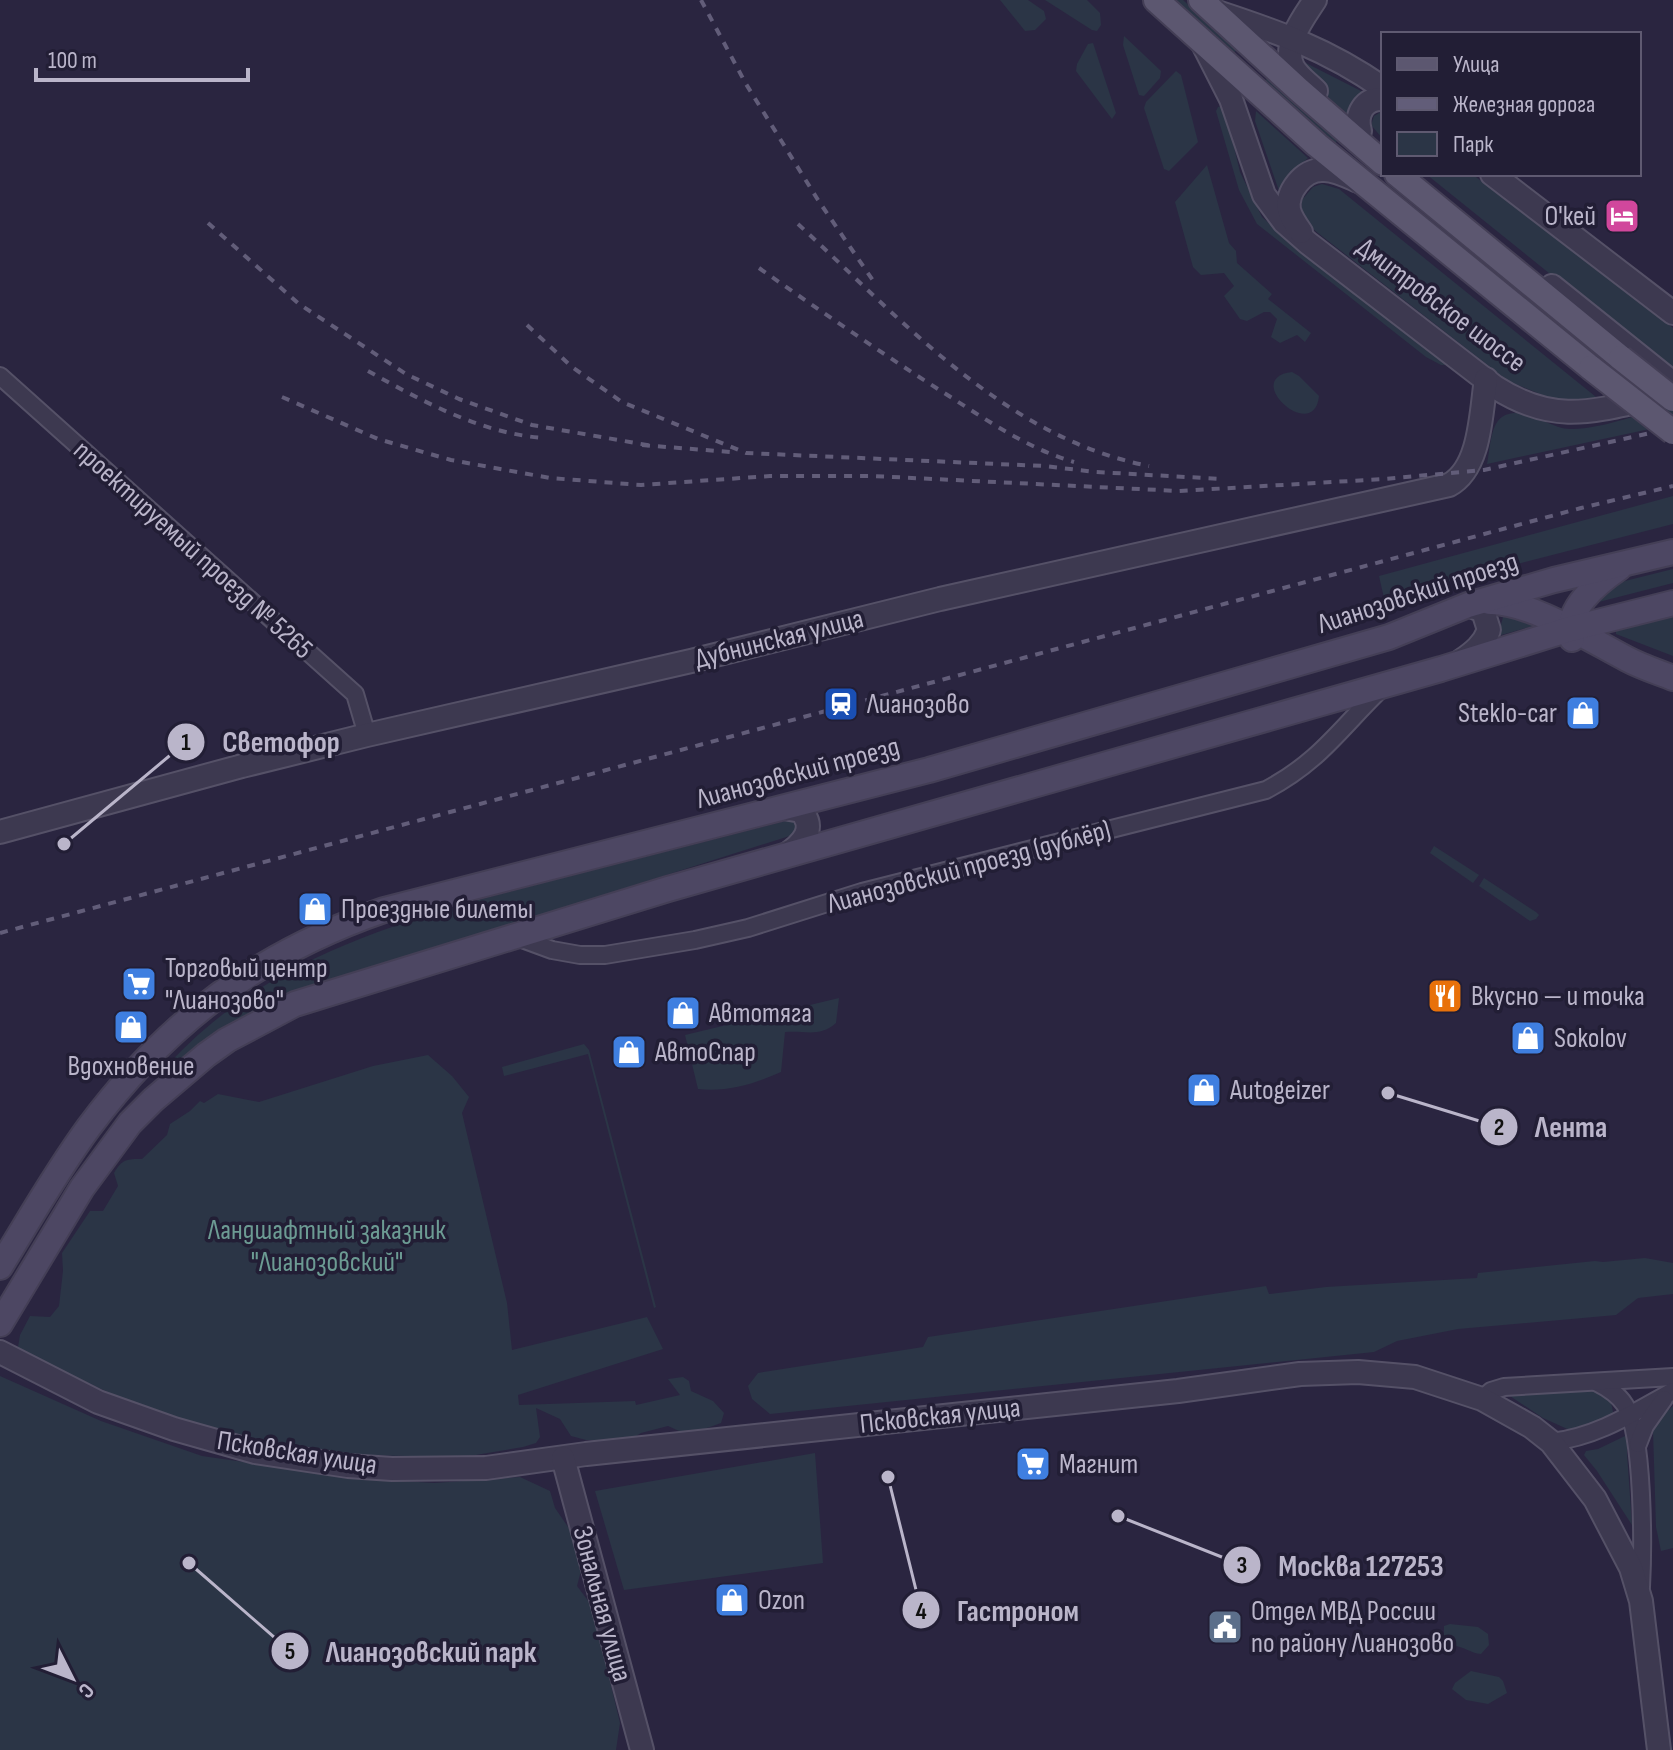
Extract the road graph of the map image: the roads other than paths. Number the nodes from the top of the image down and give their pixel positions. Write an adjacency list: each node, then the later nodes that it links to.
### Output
1 (1156, 0): 7 (main road, Дмитровское шоссе)
2 (1308, 0): 5 (street)
3 (1315, 0): 6 (street)
4 (1208, 6): 5 (street); 12 (main road)
5 (1258, 26): 6 (street)
6 (1294, 38): 8 (street); 10 (street)
7 (1200, 40): 16 (main road, Дмитровское шоссе); 17 (street, Дмитровское шоссе)
8 (1381, 87)
9 (1381, 99): 10 (street)
10 (1360, 131): 11 (street)
11 (1381, 149)
12 (1381, 161)
13 (1400, 176): 19 (main road, Дмитровское шоссе)
14 (1414, 176): 19 (street)
15 (1495, 176): 18 (street)
16 (1361, 181): 17 (street, Дмитровское шоссе); 24 (main road, Дмитровское шоссе, bridge)
17 (1308, 243): 21 (street, Дмитровское шоссе)
18 (1673, 313)
19 (1628, 356): 22 (street); 23 (main road, Дмитровское шоссе, bridge)
20 (0, 376): 33 (street, проектируемый проезд № 5265)
21 (1486, 379): 23 (street, Дмитровское шоссе); 33 (street, Дубнинская улица)
22 (1673, 383)
23 (1673, 396)
24 (1673, 432)
25 (1673, 552): 26 (main road, Лианозовский проезд)
26 (1624, 564): 28 (main road, Лианозовский проезд); 29 (main road)
27 (1673, 603): 29 (main road)
28 (1472, 604): 29 (main road); 30 (street); 34 (main road, Лианозовский проезд)
29 (1576, 639): 30 (main road); 31 (main road)
30 (1456, 664): 32 (main road)
31 (1673, 678)
32 (1386, 684): 36 (main road); 37 (street, Лианозовский проезд (дублёр))
33 (367, 735): 35 (street, Дубнинская улица)
34 (784, 808): 36 (street); 38 (main road, Лианозовский проезд)
35 (0, 832)
36 (786, 855): 37 (main road)
37 (514, 936): 39 (main road)
38 (0, 1267)
39 (0, 1324)
40 (0, 1352): 47 (street, Псковская улица)
41 (1596, 1382): 42 (street); 43 (street); 44 (street)
42 (1673, 1386): 44 (street); 46 (street)
43 (1482, 1399): 45 (street, Псковская улица); 47 (street, Псковская улица)
44 (1631, 1415): 45 (street); 46 (street)
45 (1551, 1442): 48 (street, Псковская улица)
46 (1637, 1446): 48 (street)
47 (563, 1458): 49 (street, Зональная улица)
48 (1641, 1601): 50 (street, Псковская улица)
49 (642, 1750)
50 (1659, 1750)

